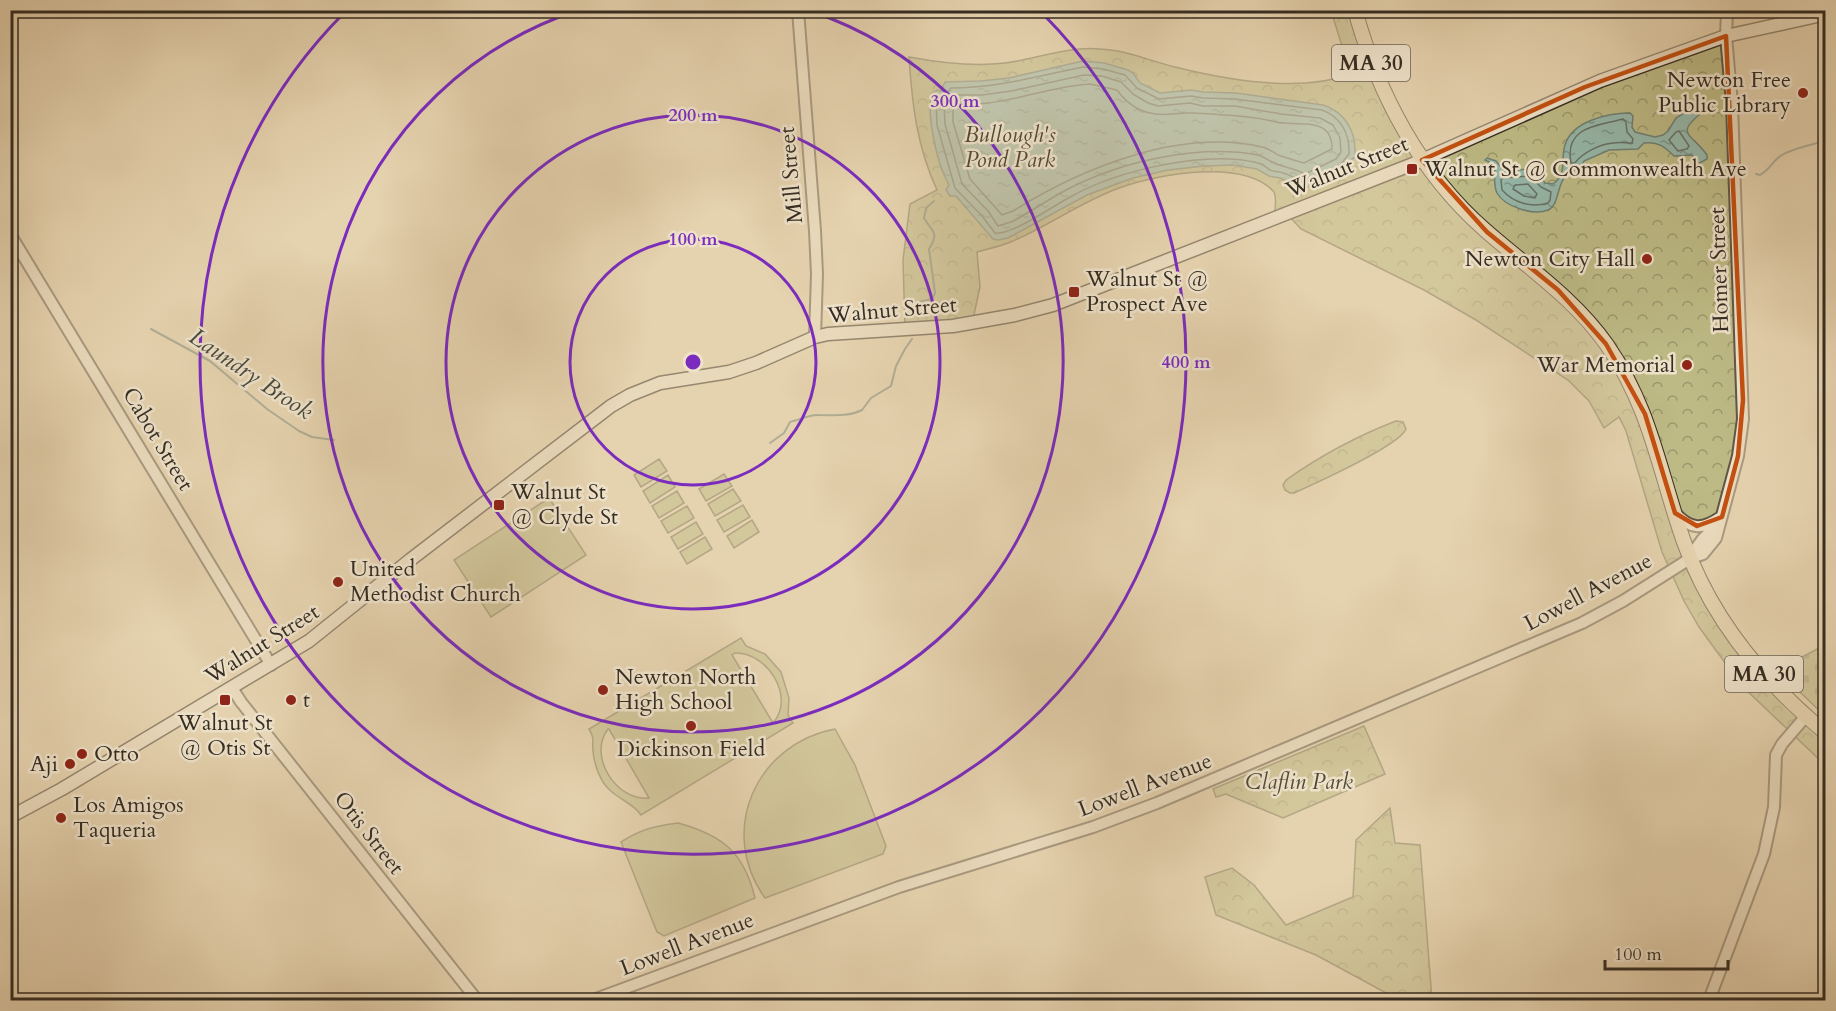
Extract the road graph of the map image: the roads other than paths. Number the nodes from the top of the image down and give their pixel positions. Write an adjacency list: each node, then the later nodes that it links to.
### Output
1 (798, 10): 8 (street, Mill Street)
2 (1355, 10): 6 (main road, MA 30)
3 (1728, 10): 5 (street, Homer Street)
4 (1826, 14): 5 (main road, Walnut Street)
5 (1726, 36): 6 (main road, Walnut Street); 10 (street, Homer Street)
6 (1422, 160): 8 (main road, Walnut Street); 9 (main road, MA 30)
7 (10, 234): 12 (street, Cabot Street)
8 (815, 338): 12 (main road, Walnut Street)
9 (1675, 513): 10 (street); 11 (main road, MA 30)
10 (1720, 521): 11 (street, Homer Street)
11 (1691, 558): 14 (main road, MA 30); 20 (street, Lowell Avenue)
12 (271, 665): 13 (main road, Walnut Street)
13 (232, 688): 16 (main road, Walnut Street); 19 (street, Otis Street)
14 (1806, 716): 15 (main road, MA 30); 21 (street)
15 (1826, 733)
16 (10, 817)
17 (10, 993): 18 (main road)
18 (15, 1000)
19 (477, 1000)
20 (593, 1000)
21 (1709, 1000)

